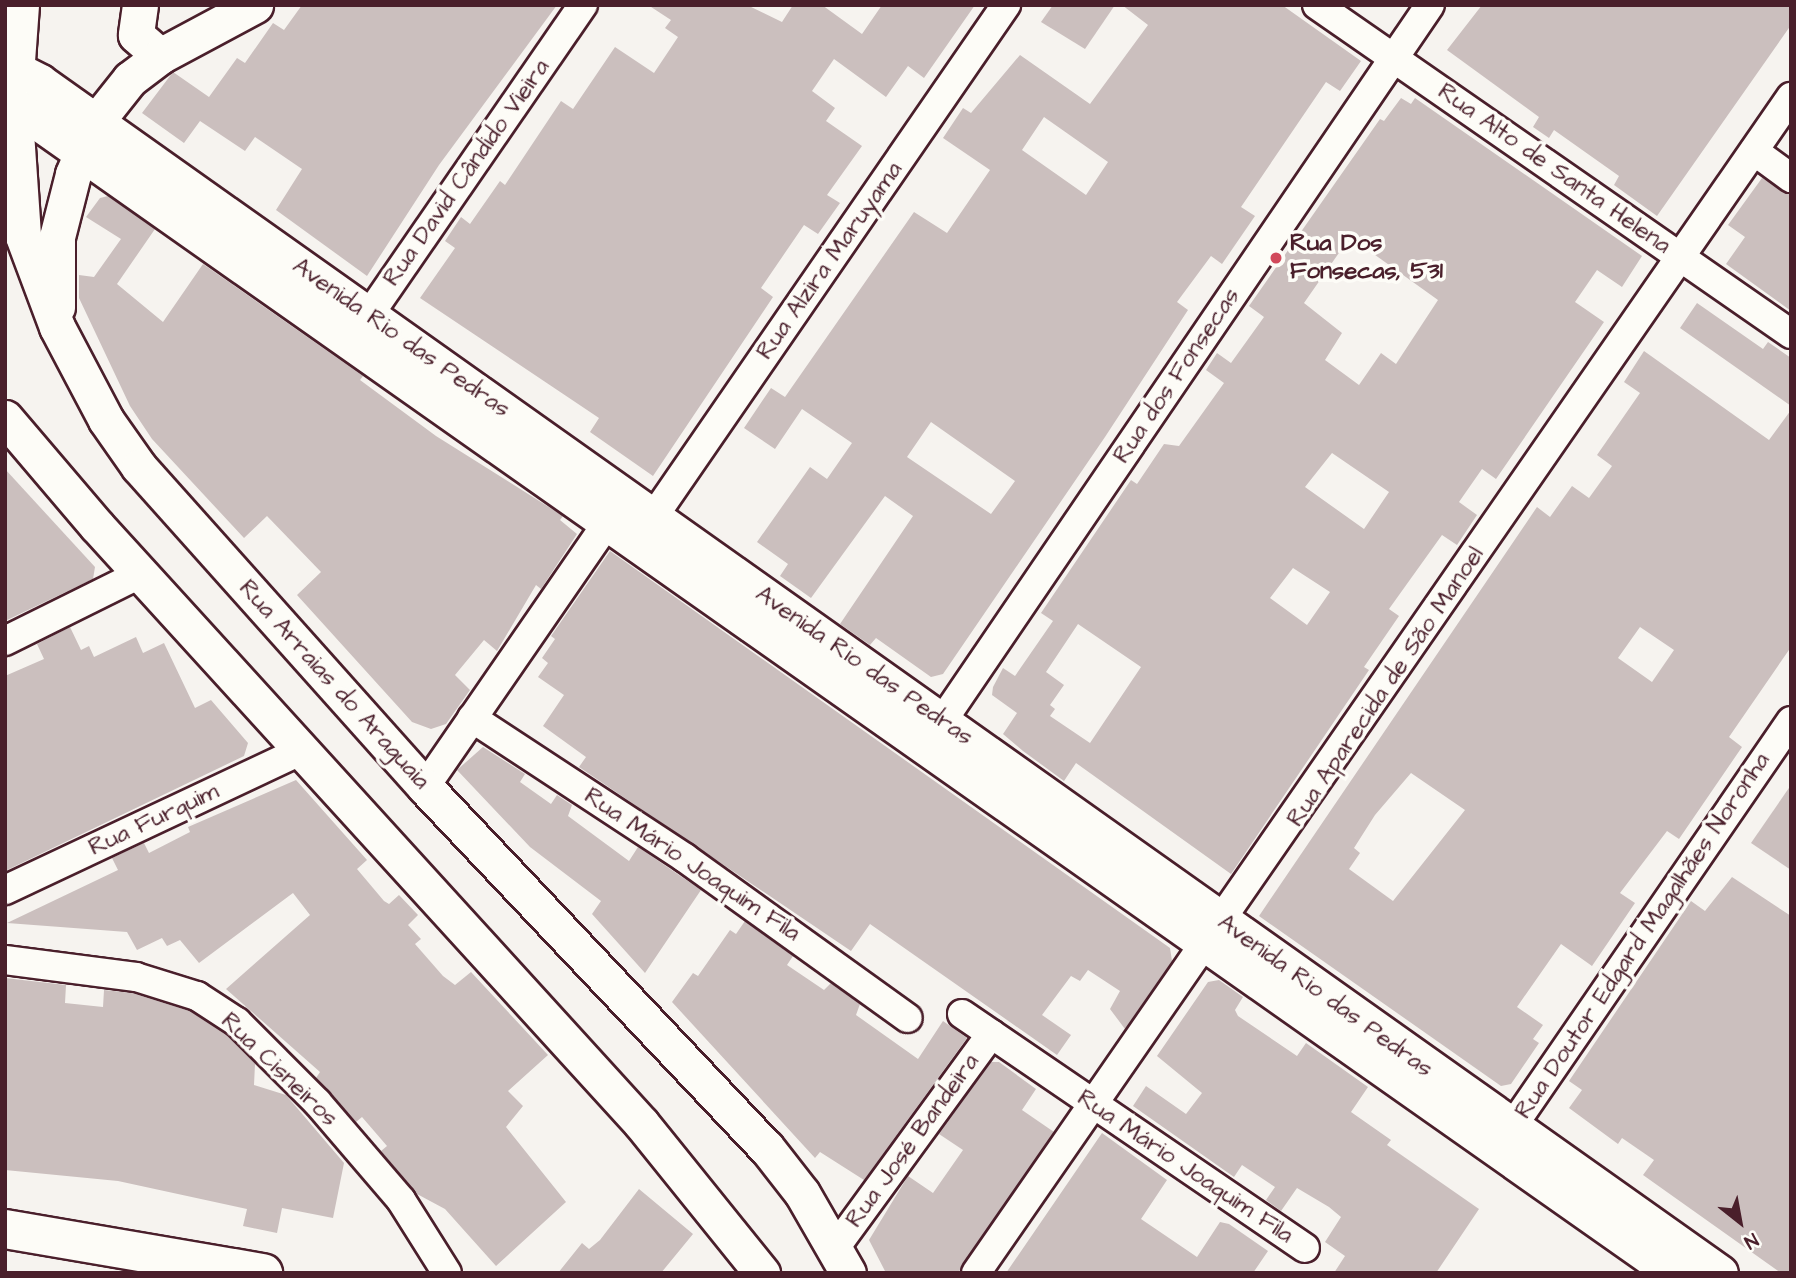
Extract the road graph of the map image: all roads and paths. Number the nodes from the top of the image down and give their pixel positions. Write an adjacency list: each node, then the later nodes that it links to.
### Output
1 (21, 5): 10 (main road, Rua Arraias do Araguaia)
2 (140, 5): 8 (main road)
3 (255, 5): 8 (main road)
4 (583, 5): 17 (street, Rua David Cândido Vieira)
5 (1006, 5): 20 (street, Rua Alzira Maruyama)
6 (1317, 5): 9 (street, Rua Alto de Santa Helena)
7 (1430, 5): 9 (street, Rua dos Fonsecas)
8 (160, 56): 12 (main road)
9 (1394, 58): 15 (street, Rua Alto de Santa Helena); 26 (street, Rua dos Fonsecas)
10 (10, 84): 12 (main road, Avenida Rio das Pedras); 16 (main road, Rua Arraias do Araguaia)
11 (1791, 97): 13 (street, Rua Aparecida de São Manoel)
12 (89, 136): 16 (main road); 17 (main road, Avenida Rio das Pedras)
13 (1754, 151): 14 (street); 15 (street, Rua Aparecida de São Manoel)
14 (1791, 178)
15 (1681, 257): 18 (street, Rua Alto de Santa Helena); 30 (street, Rua Aparecida de São Manoel)
16 (57, 327): 28 (main road, Rua Arraias do Araguaia)
17 (360, 328): 20 (main road, Avenida Rio das Pedras); 21 (main road, Avenida Rio das Pedras)
18 (1791, 334)
19 (5, 418): 22 (main road)
20 (654, 516): 26 (main road, Avenida Rio das Pedras)
21 (608, 522): 24 (street); 26 (main road, Avenida Rio das Pedras)
22 (142, 573): 23 (street); 27 (main road)
23 (5, 641)
24 (472, 718): 28 (street); 33 (street, Rua Mário Joaquim Fila)
25 (1791, 721): 36 (street, Rua Doutor Edgard Magalhães Noronha)
26 (933, 734): 30 (main road, Avenida Rio das Pedras)
27 (302, 750): 29 (street, Rua Furquim); 42 (main road)
28 (425, 788): 39 (main road, Rua Arraias do Araguaia)
29 (5, 890)
30 (1215, 935): 35 (street, Rua Aparecida de São Manoel); 36 (main road, Avenida Rio das Pedras)
31 (5, 960): 41 (street, Rua Cisneiros)
32 (962, 1014): 34 (street, Rua Mário Joaquim Fila)
33 (908, 1018)
34 (991, 1034): 35 (street, Rua Mário Joaquim Fila); 39 (street, Rua José Bandeira)
35 (1096, 1105): 38 (street, Rua Mário Joaquim Fila); 43 (street, Rua Aparecida de São Manoel)
36 (1503, 1140): 44 (main road, Avenida Rio das Pedras); 45 (main road, Avenida Rio das Pedras)
37 (5, 1229): 40 (highway)
38 (1305, 1248)
39 (841, 1260)
40 (263, 1273)
41 (447, 1273)
42 (762, 1273)
43 (976, 1273)
44 (1673, 1273)
45 (1720, 1273)

